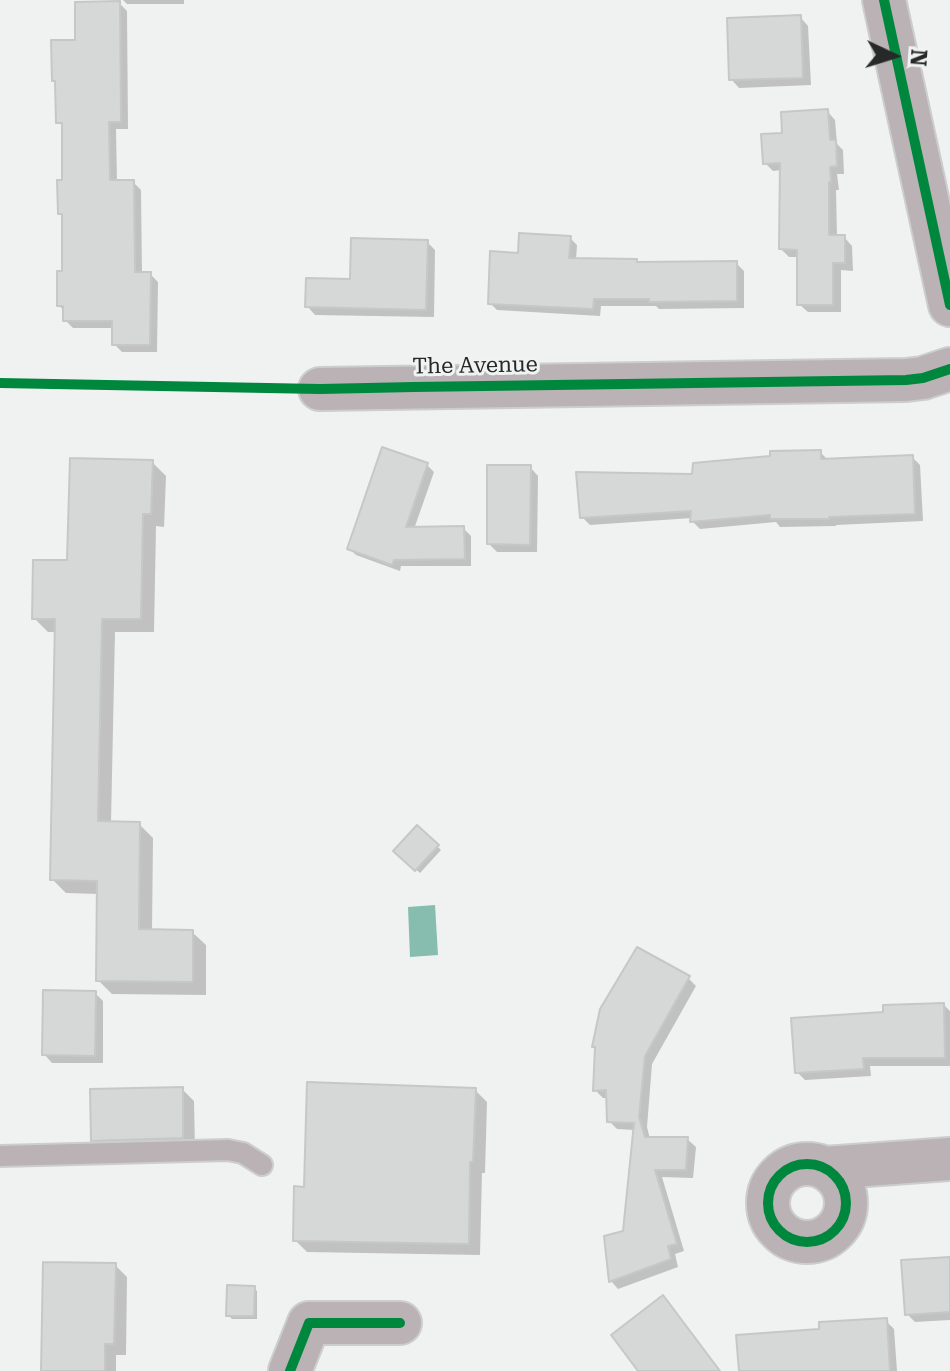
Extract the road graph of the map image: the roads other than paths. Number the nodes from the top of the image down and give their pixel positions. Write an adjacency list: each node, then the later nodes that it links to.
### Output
1 (884, 0): 2 (street)
2 (950, 305)
3 (950, 369): 4 (street, The Avenue)
4 (320, 389)
5 (0, 1156): 7 (lane)
6 (950, 1159): 8 (street)
7 (262, 1165)
8 (825, 1168)
9 (400, 1323): 10 (street)
10 (290, 1371)

